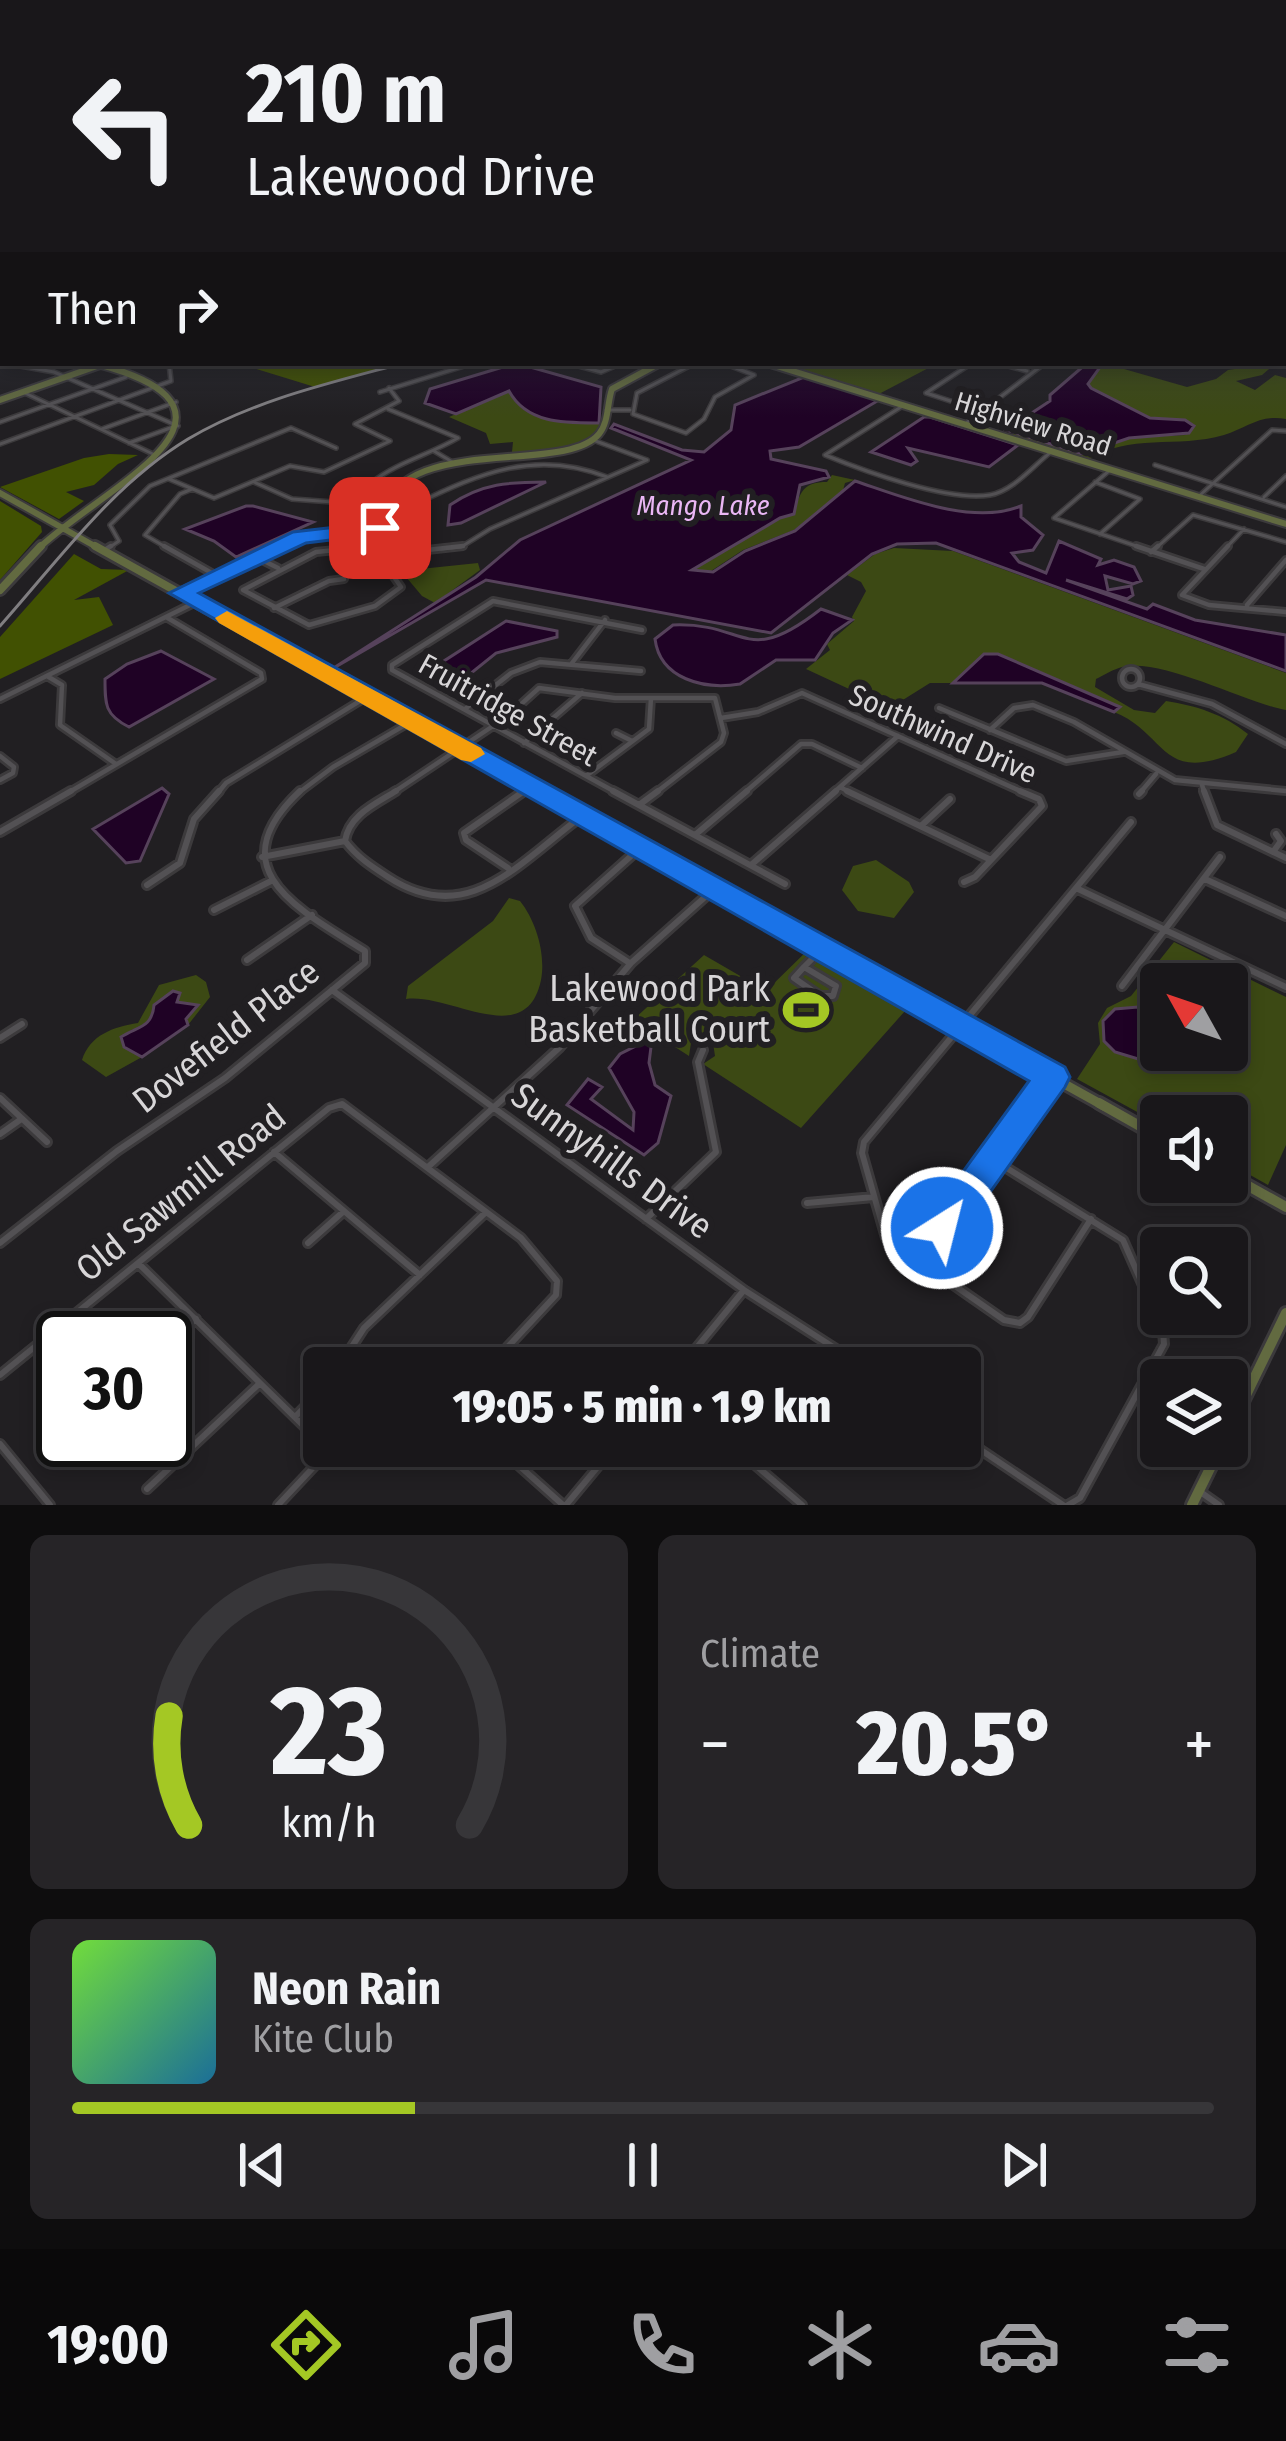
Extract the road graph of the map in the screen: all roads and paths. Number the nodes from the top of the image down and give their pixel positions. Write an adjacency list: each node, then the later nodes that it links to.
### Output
1 (20, 366): 17 (street)
2 (43, 366): 17 (street)
3 (94, 366): 20 (street)
4 (109, 366): 19 (street)
5 (109, 366): 19 (street)
6 (170, 366): 21 (street)
7 (464, 366): 22 (street)
8 (579, 366): 9 (street)
9 (615, 366)
10 (654, 366): 32 (street)
11 (689, 366): 33 (street)
12 (731, 366): 33 (street)
13 (776, 366): 30 (street, Highview Road)
14 (967, 366): 34 (street)
15 (1009, 366): 18 (street)
16 (1040, 366): 18 (street)
17 (38, 370): 20 (street)
18 (1030, 372): 34 (street)
19 (124, 374): 21 (street); 23 (street)
20 (63, 376): 23 (street); 24 (street); 26 (street)
21 (155, 387): 27 (street); 28 (street)
22 (389, 388): 25 (street); 31 (street)
23 (92, 389): 27 (street); 29 (street)
24 (24, 392): 26 (street); 29 (street)
25 (380, 392)
26 (0, 398)
27 (117, 400): 35 (street); 36 (street)
28 (176, 402): 35 (street); 39 (street)
29 (49, 404): 36 (street); 37 (street)
30 (903, 406): 38 (street, Highview Road); 47 (street)
31 (387, 409): 46 (street); 55 (street)
32 (606, 410): 33 (street); 42 (street)
33 (632, 410)
34 (984, 412): 38 (street)
35 (145, 413): 39 (street); 40 (street)
36 (75, 417): 40 (street); 44 (street)
37 (0, 422)
38 (964, 424): 47 (street, Highview Road)
39 (178, 426): 43 (street); 48 (street)
40 (101, 430): 43 (street)
41 (1286, 430): 57 (street)
42 (593, 440): 49 (street); 53 (street)
43 (129, 443): 48 (street)
44 (0, 444)
45 (336, 448): 54 (street)
46 (434, 451): 49 (street); 62 (street)
47 (1052, 452): 51 (street, Highview Road)
48 (155, 455): 66 (street)
49 (454, 463): 67 (street)
50 (1155, 465): 57 (street)
51 (1110, 470): 56 (street); 60 (street, Highview Road)
52 (1286, 476): 61 (street)
53 (607, 477): 65 (street); 65 (street)
54 (169, 479): 58 (street); 73 (street)
55 (254, 482): 58 (street); 62 (street)
56 (1095, 482): 70 (street); 70 (street)
57 (1212, 484): 60 (street); 61 (street)
58 (192, 489): 79 (street)
59 (0, 493): 66 (street)
60 (1198, 497): 64 (street, Highview Road)
61 (1262, 500): 63 (street)
62 (348, 503): 69 (street)
63 (1286, 507)
64 (1286, 524)
65 (416, 525): 67 (street)
66 (60, 527): 73 (street); 81 (street)
67 (380, 528): 69 (street); 72 (street)
68 (1244, 529): 71 (street); 74 (street); 78 (street)
69 (345, 531): 75 (street)
70 (1099, 535): 74 (street)
71 (1286, 542)
72 (382, 545): 77 (street); 84 (street)
73 (103, 551): 82 (street)
74 (1151, 552): 78 (street)
75 (256, 557): 77 (street); 79 (street)
76 (1286, 560): 85 (street)
77 (279, 569): 84 (street)
78 (1204, 569): 85 (street)
79 (217, 576): 82 (street)
80 (344, 579): 84 (street)
81 (0, 590)
82 (181, 593): 83 (street)
83 (198, 602): 87 (street); 95 (street)
84 (274, 608)
85 (1248, 608): 86 (street)
86 (1286, 612)
87 (166, 617): 92 (street); 112 (street)
88 (605, 620): 89 (street, Fruitridge Street); 90 (street); 99 (street, Fruitridge Street)
89 (642, 630)
90 (572, 663): 91 (street); 99 (street)
91 (640, 671)
92 (47, 676): 97 (street); 112 (street)
93 (1138, 684): 108 (street)
94 (582, 693): 96 (street); 102 (street); 107 (street)
95 (368, 696): 101 (street); 143 (street)
96 (651, 698): 100 (street); 106 (street)
97 (0, 699)
98 (939, 708): 103 (street)
99 (465, 709): 102 (street, Fruitridge Street)
100 (721, 718): 105 (street, Southwind Drive); 123 (street)
101 (412, 721): 109 (street); 133 (street)
102 (493, 727): 107 (street, Fruitridge Street); 109 (street)
103 (990, 730): 110 (street); 110 (street)
104 (616, 733): 106 (street)
105 (898, 736): 113 (street); 136 (street, Southwind Drive)
106 (633, 741): 115 (street)
107 (524, 743): 115 (street, Fruitridge Street)
108 (1286, 744)
109 (461, 748): 118 (street); 130 (street)
110 (1123, 752): 114 (street)
111 (0, 757): 116 (street)
112 (116, 764): 127 (street)
113 (862, 768): 119 (street); 129 (street)
114 (1156, 774): 117 (street); 121 (street)
115 (586, 776): 123 (street, Fruitridge Street)
116 (0, 780)
117 (1202, 785): 120 (street); 132 (street)
118 (530, 787): 124 (street); 138 (street)
119 (840, 787): 126 (street); 137 (street)
120 (1286, 790)
121 (1139, 794)
122 (950, 799): 126 (street)
123 (639, 805): 129 (street, Fruitridge Street)
124 (583, 816): 131 (street); 138 (street)
125 (1131, 822): 144 (street)
126 (922, 826): 136 (street)
127 (0, 832)
128 (1276, 834): 132 (street)
129 (695, 836): 137 (street, Fruitridge Street)
130 (345, 841): 133 (street); 138 (street)
131 (640, 848): 145 (street); 152 (street)
132 (1273, 853): 135 (street)
133 (262, 856): 140 (street)
134 (1220, 857): 139 (street)
135 (1286, 858)
136 (991, 860): 141 (street, Southwind Drive)
137 (751, 865): 142 (street, Fruitridge Street)
138 (509, 869)
139 (1204, 879): 148 (street); 149 (street)
140 (271, 881): 146 (street); 147 (street, Dovefield Place)
141 (964, 882)
142 (785, 884)
143 (147, 885)
144 (1076, 888): 149 (street); 158 (street)
145 (714, 889): 150 (street); 152 (street)
146 (214, 910)
147 (312, 915): 151 (street); 156 (street, Dovefield Place)
148 (1286, 916)
149 (1165, 930): 154 (street); 155 (street)
150 (822, 949): 153 (street); 158 (street)
151 (247, 960)
152 (631, 963): 163 (street)
153 (804, 968): 153 (street)
154 (1122, 986)
155 (1286, 986)
156 (332, 990): 163 (street, Sunnyhills Drive); 179 (street, Dovefield Place)
157 (22, 1024): 159 (street)
158 (961, 1026): 161 (street); 172 (street)
159 (0, 1038)
160 (703, 1050): 177 (street)
161 (1052, 1077): 165 (street); 169 (street)
162 (0, 1098): 164 (street)
163 (494, 1108): 170 (street); 177 (street, Sunnyhills Drive)
164 (22, 1118): 166 (street); 167 (street)
165 (1140, 1126)
166 (0, 1134)
167 (47, 1142)
168 (274, 1152): 170 (street, Old Sawmill Road); 175 (street); 181 (street, Old Sawmill Road)
169 (992, 1159): 178 (street); 182 (street)
170 (428, 1167): 176 (street)
171 (1248, 1186): 174 (street)
172 (874, 1197): 173 (street); 182 (street)
173 (807, 1203)
174 (1286, 1207)
175 (344, 1211): 180 (street); 183 (street)
176 (486, 1213): 183 (street); 191 (street)
177 (646, 1219): 185 (street, Sunnyhills Drive)
178 (1091, 1219): 182 (street); 184 (street)
179 (0, 1243)
180 (308, 1243)
181 (138, 1262): 187 (street); 194 (street, Old Sawmill Road)
182 (917, 1262)
183 (420, 1275): 190 (street)
184 (1140, 1276)
185 (744, 1290): 192 (street); 193 (street, Sunnyhills Drive)
186 (1286, 1313): 196 (street)
187 (196, 1319): 188 (street); 195 (street)
188 (192, 1322)
189 (1163, 1335): 211 (street)
190 (352, 1347)
191 (508, 1347)
192 (697, 1347)
193 (833, 1347)
194 (0, 1375)
195 (260, 1383): 198 (street); 205 (street)
196 (1248, 1391)
197 (303, 1409): 198 (street)
198 (295, 1417): 208 (street)
199 (0, 1444): 207 (street)
200 (981, 1451): 211 (street)
201 (521, 1467): 209 (street)
202 (597, 1467): 209 (street)
203 (758, 1467): 210 (street)
204 (1211, 1467): 206 (street)
205 (147, 1489)
206 (1196, 1498): 212 (street)
207 (50, 1505)
208 (278, 1505)
209 (565, 1505)
210 (802, 1505)
211 (1066, 1505)
212 (1220, 1505)

